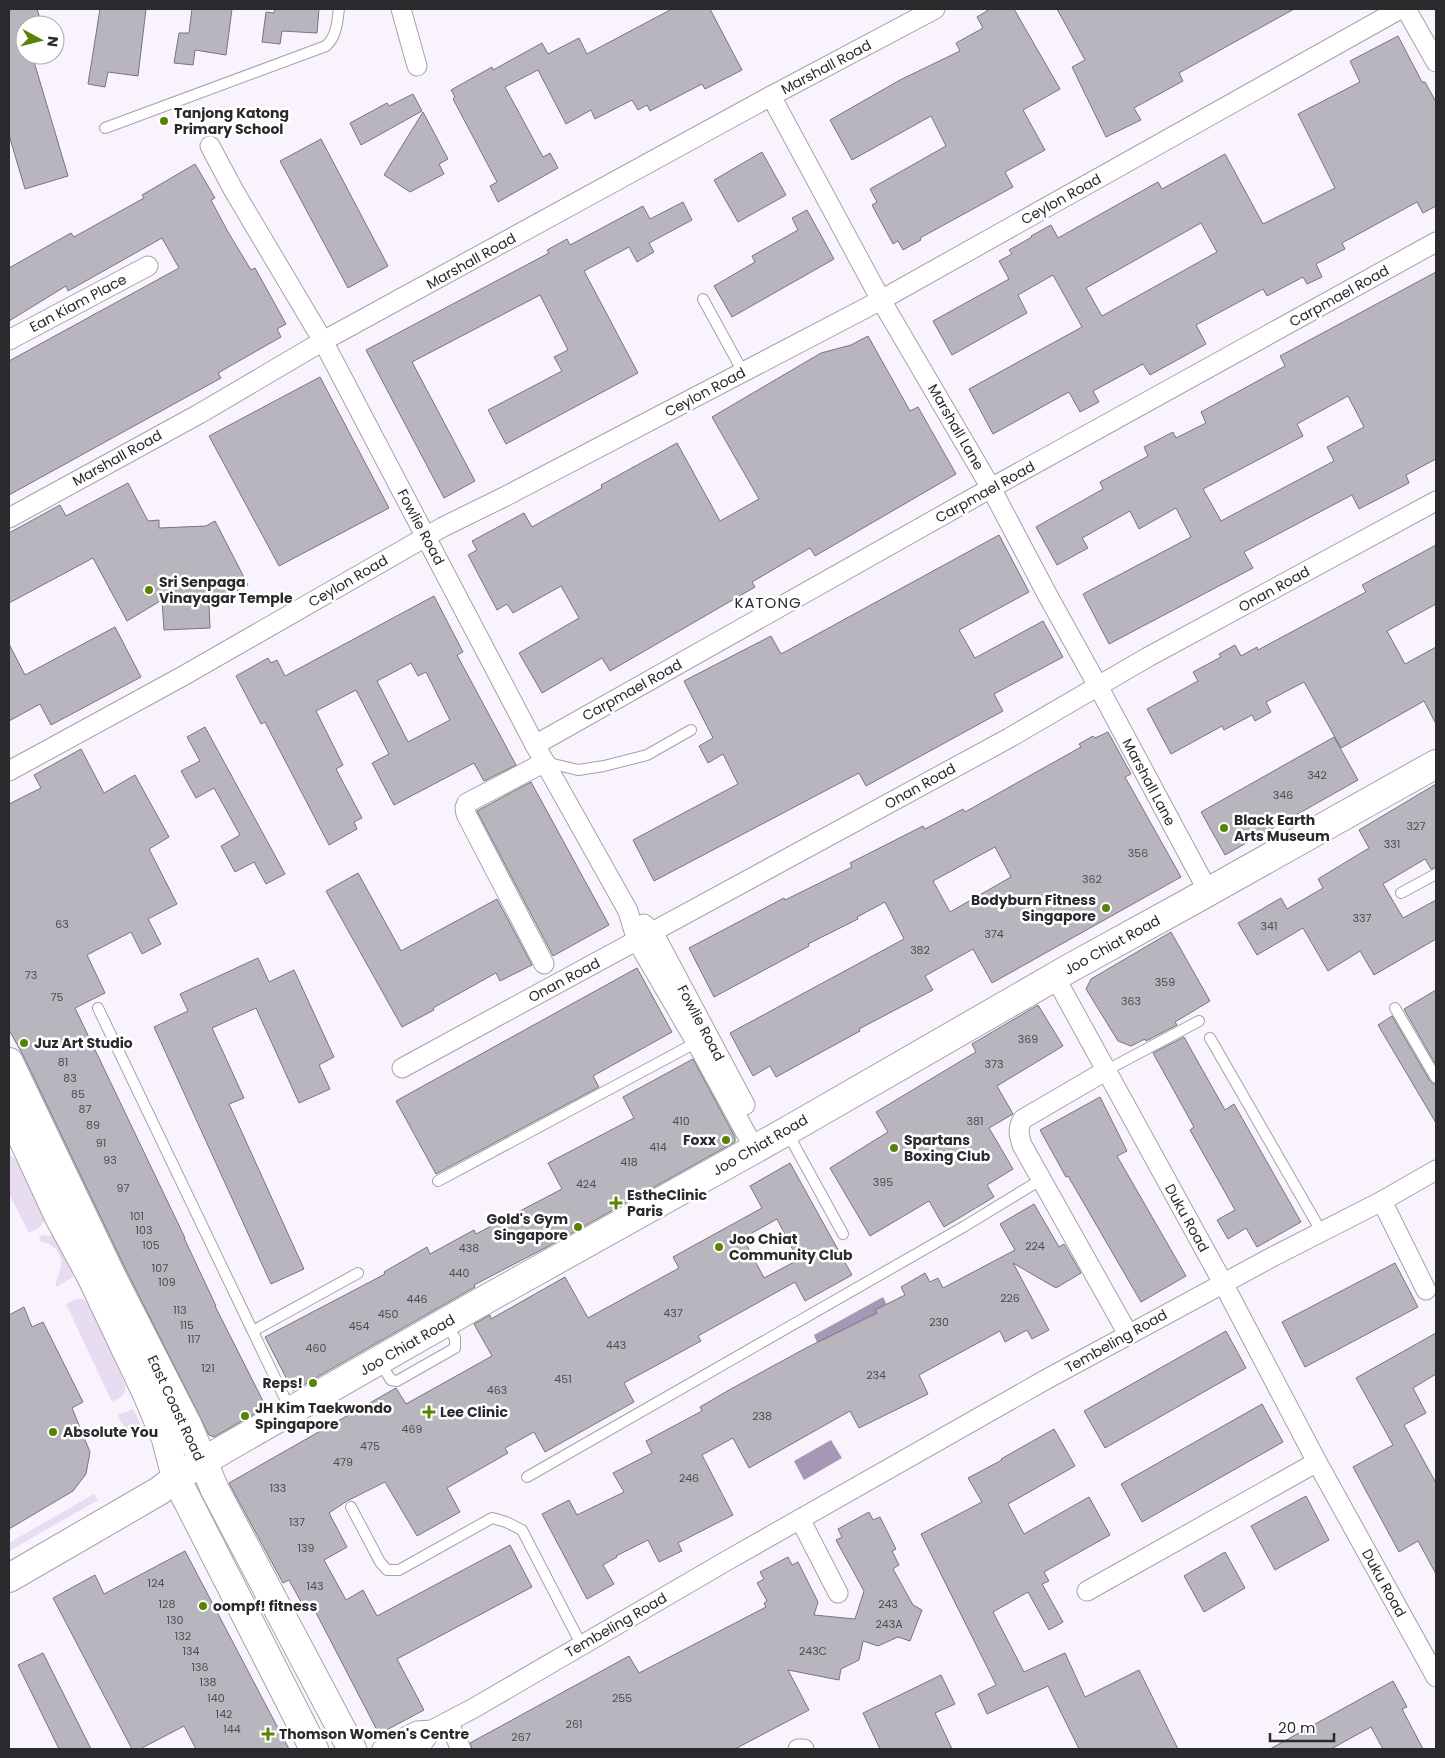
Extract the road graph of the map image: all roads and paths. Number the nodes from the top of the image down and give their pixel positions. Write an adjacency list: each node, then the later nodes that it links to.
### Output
1 (339, 9): 9 (lane)
2 (401, 9): 7 (street)
3 (935, 9): 8 (street, Marshall Road)
4 (1400, 9): 14 (street, Ceylon Road)
5 (1406, 9): 6 (street)
6 (1436, 62)
7 (417, 66)
8 (771, 96): 14 (street, Marshall Lane); 16 (street, Marshall Road)
9 (105, 128)
10 (210, 146): 16 (street, Fowlie Road)
11 (1436, 242): 18 (street, Carpmael Road)
12 (148, 266): 15 (street, Ean Kiam Place)
13 (703, 298): 17 (lane)
14 (881, 300): 17 (street, Ceylon Road); 18 (street, Marshall Lane)
15 (10, 336)
16 (323, 341): 20 (street, Marshall Road); 21 (street, Fowlie Road)
17 (743, 372): 21 (street, Ceylon Road)
18 (991, 488): 22 (street, Marshall Lane); 24 (street, Carpmael Road)
19 (1436, 501): 22 (street, Onan Road)
20 (9, 518)
21 (426, 536): 24 (street, Fowlie Road); 27 (street, Ceylon Road)
22 (1098, 686): 29 (street, Marshall Lane); 31 (street, Onan Road)
23 (692, 730): 25 (lane)
24 (535, 745): 25 (street, Fowlie Road)
25 (545, 762): 31 (street, Fowlie Road); 32 (street)
26 (1436, 766): 29 (street, Joo Chiat Road)
27 (9, 771)
28 (1436, 874): 30 (lane)
29 (1208, 891): 33 (street, Joo Chiat Road)
30 (1401, 893)
31 (645, 936): 38 (street, Fowlie Road); 40 (street, Onan Road)
32 (544, 964)
33 (1055, 977): 41 (street, Duku Road); 44 (street, Joo Chiat Road)
34 (98, 1008): 54 (lane)
35 (1395, 1008): 42 (lane)
36 (1199, 1021): 41 (lane)
37 (1210, 1038): 49 (lane)
38 (702, 1039): 44 (street, Fowlie Road); 47 (lane)
39 (9, 1062): 57 (street, East Coast Road)
40 (402, 1068)
41 (1107, 1070): 46 (street); 52 (street, Duku Road)
42 (1436, 1078)
43 (9, 1109): 60 (street, East Coast Road)
44 (769, 1141): 50 (lane); 56 (street, Joo Chiat Road)
45 (1436, 1170): 48 (street, Tembeling Road)
46 (1042, 1180): 55 (street); 59 (lane)
47 (438, 1181)
48 (1382, 1201): 49 (street, Tembeling Road); 53 (street)
49 (1321, 1231): 52 (street, Tembeling Road)
50 (843, 1234)
51 (358, 1273): 54 (lane)
52 (1223, 1283): 55 (street, Tembeling Road); 58 (street, Duku Road)
53 (1426, 1290)
54 (253, 1331): 56 (lane)
55 (1128, 1334): 62 (street, Tembeling Road)
56 (292, 1412): 57 (street, Joo Chiat Road)
57 (202, 1462): 60 (street, Joo Chiat Road); 71 (street, East Coast Road)
58 (1317, 1462): 64 (street); 67 (street, Duku Road)
59 (527, 1477)
60 (176, 1478): 63 (street, Joo Chiat Road); 70 (street, East Coast Road)
61 (351, 1507): 66 (lane)
62 (800, 1519): 65 (street); 66 (street, Tembeling Road)
63 (9, 1578)
64 (1087, 1591)
65 (838, 1593)
66 (582, 1646): 69 (street, Tembeling Road)
67 (1431, 1656): 68 (street, Duku Road)
68 (1436, 1677)
69 (440, 1726): 72 (street, Tembeling Road); 73 (street, Tembeling Road); 74 (street)
70 (314, 1749)
71 (352, 1749)
72 (382, 1749)
73 (412, 1749)
74 (461, 1749)
75 (798, 1749): 76 (street)
76 (804, 1749)

